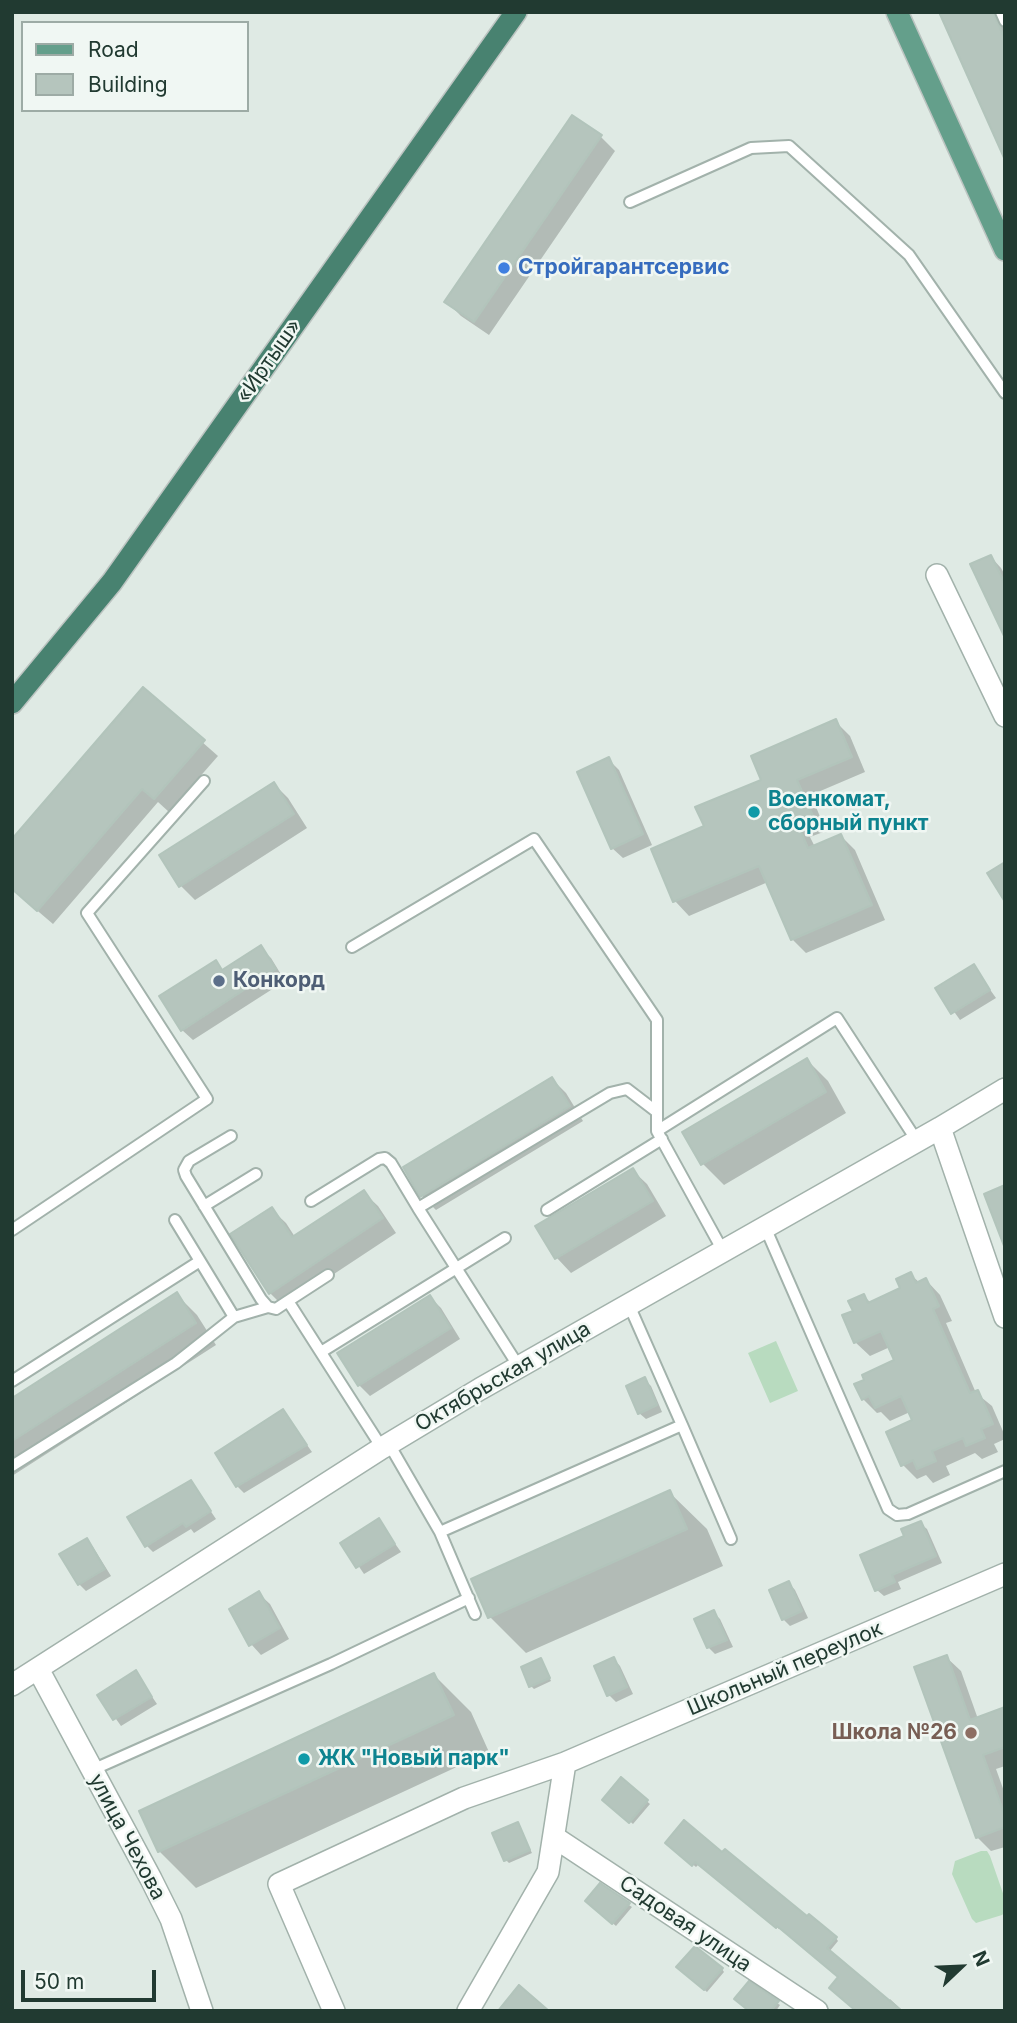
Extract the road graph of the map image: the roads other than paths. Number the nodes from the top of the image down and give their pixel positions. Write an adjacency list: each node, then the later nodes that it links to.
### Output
1 (516, 12): 9 (highway, «Иртыш»)
2 (897, 12): 6 (main road)
3 (1001, 12): 4 (lane)
4 (1005, 22)
5 (630, 202): 7 (lane)
6 (1005, 250)
7 (1005, 393)
8 (937, 575): 10 (street)
9 (12, 703)
10 (1005, 716)
11 (204, 781): 26 (lane)
12 (352, 947): 14 (lane)
13 (1005, 1089): 15 (street, Октябрьская улица)
14 (657, 1112): 16 (lane); 22 (lane)
15 (940, 1128): 18 (street, Октябрьская улица); 36 (street)
16 (659, 1135): 18 (lane); 23 (lane); 28 (lane)
17 (232, 1136): 21 (lane)
18 (917, 1141): 25 (street, Октябрьская улица)
19 (256, 1174): 21 (lane)
20 (311, 1202): 22 (lane)
21 (204, 1206): 34 (lane)
22 (418, 1208): 30 (lane)
23 (547, 1210)
24 (175, 1220): 29 (lane)
25 (765, 1227): 28 (street, Октябрьская улица); 43 (lane)
26 (12, 1230)
27 (505, 1238): 30 (lane)
28 (723, 1251): 33 (street, Октябрьская улица)
29 (200, 1261): 35 (lane); 39 (lane)
30 (457, 1269): 37 (lane); 38 (lane)
31 (328, 1275): 32 (lane)
32 (288, 1301): 34 (lane); 37 (lane)
33 (629, 1305): 38 (street, Октябрьская улица); 40 (lane)
34 (268, 1307): 35 (lane)
35 (234, 1317): 42 (lane)
36 (1005, 1317)
37 (321, 1352): 41 (lane)
38 (519, 1367): 41 (street, Октябрьская улица)
39 (12, 1381)
40 (682, 1425): 44 (lane); 45 (lane)
41 (386, 1446): 44 (lane); 49 (street, Октябрьская улица)
42 (12, 1466)
43 (1005, 1471)
44 (440, 1532): 47 (lane)
45 (731, 1539)
46 (1005, 1574): 51 (street, Школьный переулок)
47 (469, 1598): 48 (lane); 52 (lane)
48 (475, 1614)
49 (37, 1669): 50 (street, Октябрьская улица); 52 (street, улица Чехова)
50 (12, 1685)
51 (565, 1763): 53 (street); 55 (street, Школьный переулок)
52 (92, 1770): 54 (street, улица Чехова)
53 (554, 1837): 56 (street); 57 (street, Садовая улица)
54 (202, 2011)
55 (334, 2011)
56 (468, 2011)
57 (817, 2011)

